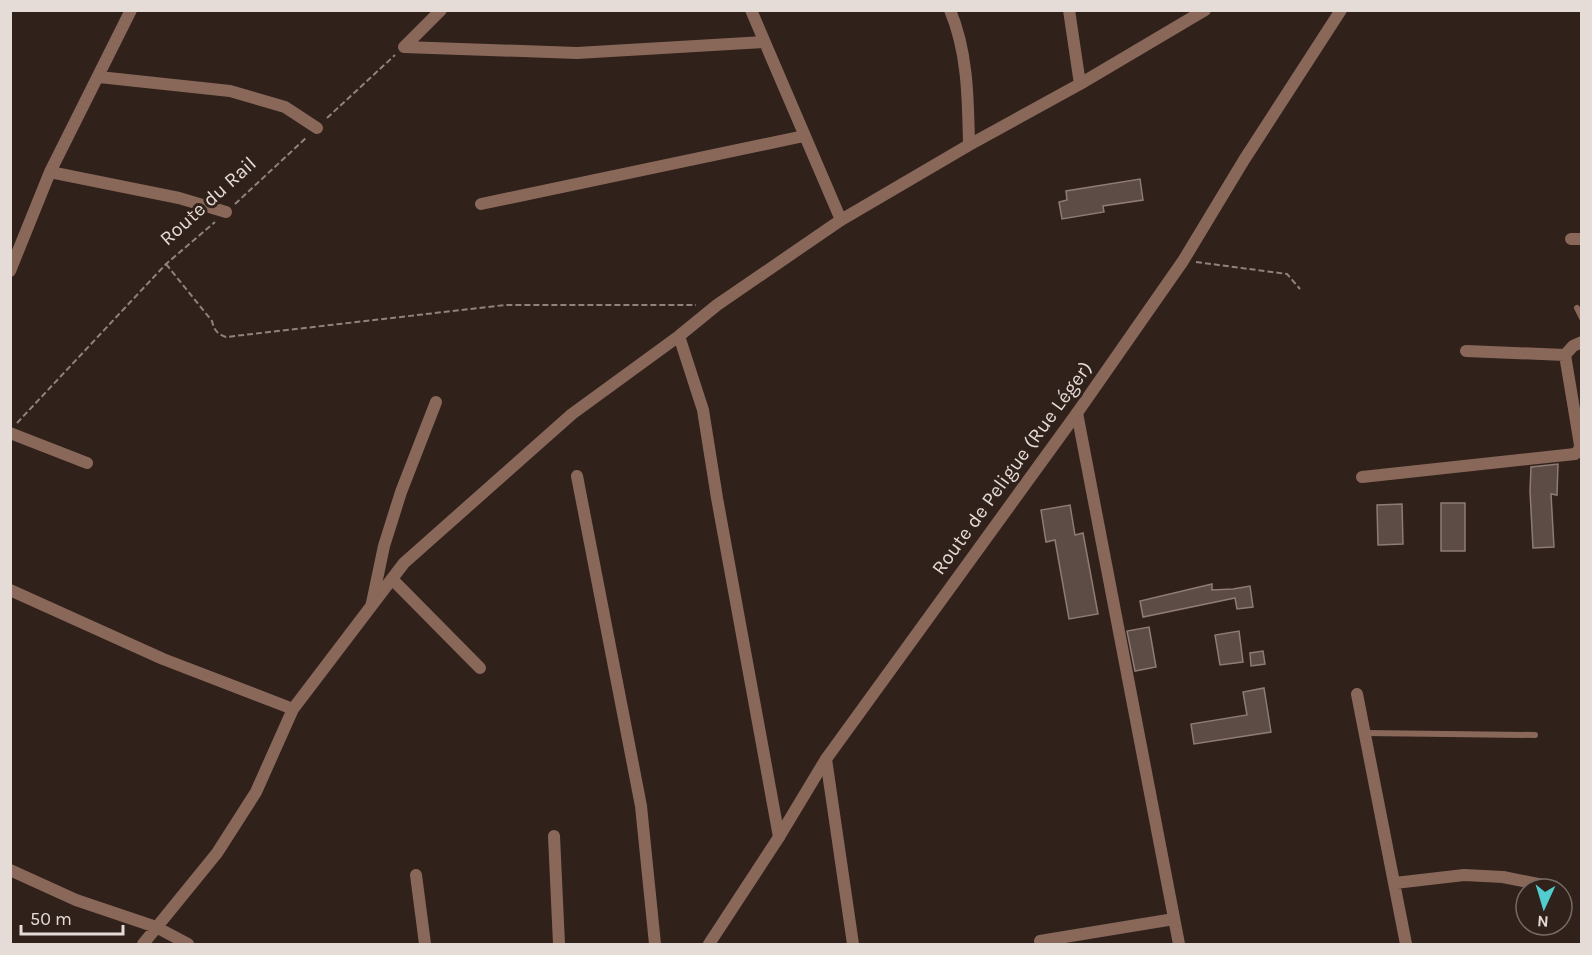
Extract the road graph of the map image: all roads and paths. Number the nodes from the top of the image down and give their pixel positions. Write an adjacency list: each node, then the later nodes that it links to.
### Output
1 (131, 10): 10 (street)
2 (441, 10): 9 (street)
3 (751, 10): 8 (street)
4 (950, 10): 14 (street)
5 (1069, 10): 11 (street)
6 (1205, 10): 11 (street)
7 (1341, 10): 19 (street, Route de Peligue (Rue Léger))
8 (764, 42): 9 (street); 13 (street)
9 (404, 47): 12 (path, Route du Rail)
10 (99, 77): 12 (street); 15 (street)
11 (1080, 84): 14 (street)
12 (317, 128): 17 (path, Route du Rail)
13 (804, 136): 16 (street); 18 (street)
14 (969, 145): 18 (street)
15 (50, 172): 17 (street); 21 (street)
16 (481, 204)
17 (226, 212): 20 (path, Route du Rail)
18 (841, 220): 23 (street)
19 (1183, 261): 22 (path); 31 (street, Route de Peligue (Rue Léger))
20 (166, 264): 23 (path); 32 (path, Route du Rail)
21 (10, 271)
22 (1300, 288)
23 (717, 305): 26 (street)
24 (1577, 308): 25 (lane)
25 (1581, 318)
26 (679, 336): 36 (street); 46 (street)
27 (1581, 342): 29 (street)
28 (1466, 351): 29 (street)
29 (1565, 355): 35 (street)
30 (436, 402): 38 (street)
31 (1077, 413): 44 (street, Route de Peligue (Rue Léger)); 51 (street)
32 (10, 431): 33 (street)
33 (87, 464)
34 (577, 476): 58 (street)
35 (1362, 477)
36 (392, 579): 38 (street); 39 (street)
37 (10, 590): 41 (street)
38 (370, 610): 41 (street)
39 (480, 668)
40 (1357, 694): 42 (street)
41 (293, 709): 52 (street)
42 (1365, 733): 43 (lane); 50 (street)
43 (1535, 735)
44 (826, 759): 46 (street, Route de Peligue (Rue Léger)); 60 (street)
45 (554, 836): 57 (street)
46 (779, 837): 59 (street, Route de Peligue (Rue Léger))
47 (10, 870): 52 (street)
48 (416, 875): 56 (street)
49 (1514, 879): 50 (street)
50 (1395, 883): 62 (street)
51 (1174, 919): 53 (street); 61 (street)
52 (156, 927): 54 (street); 55 (street)
53 (1040, 941)
54 (143, 945)
55 (188, 945)
56 (425, 945)
57 (559, 945)
58 (656, 945)
59 (709, 945)
60 (853, 945)
61 (1179, 945)
62 (1406, 945)

